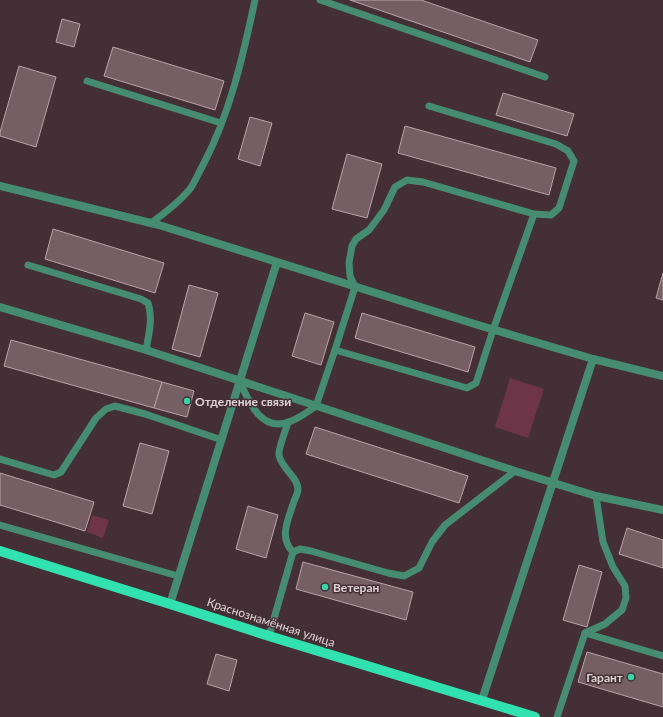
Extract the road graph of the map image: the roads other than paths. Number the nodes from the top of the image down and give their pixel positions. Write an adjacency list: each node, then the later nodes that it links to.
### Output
1 (255, 0): 6 (lane)
2 (320, 0): 3 (lane)
3 (545, 77)
4 (87, 81): 6 (lane)
5 (429, 106): 8 (lane)
6 (222, 123): 9 (lane)
7 (0, 186): 9 (street)
8 (534, 214): 12 (lane); 14 (lane)
9 (151, 223): 10 (street)
10 (277, 262): 12 (street); 19 (street)
11 (28, 265): 15 (lane)
12 (355, 287): 14 (street); 16 (lane)
13 (0, 307): 15 (street)
14 (493, 330): 16 (lane); 17 (street)
15 (146, 350): 19 (street)
16 (335, 350): 20 (lane)
17 (593, 359): 18 (street); 25 (street)
18 (663, 376)
19 (240, 382): 20 (street); 21 (lane); 22 (street)
20 (316, 406): 21 (lane); 24 (street)
21 (288, 422): 30 (lane)
22 (222, 440): 23 (lane); 31 (street)
23 (0, 459)
24 (515, 471): 25 (street); 30 (lane)
25 (553, 483): 26 (street); 36 (street)
26 (596, 496): 27 (street); 33 (lane)
27 (663, 510)
28 (0, 525): 31 (lane)
29 (0, 551): 32 (main road, Краснознамённая улица)
30 (293, 552): 34 (lane)
31 (178, 576): 32 (street)
32 (170, 604): 34 (main road, Краснознамённая улица)
33 (585, 633): 35 (lane); 38 (lane)
34 (269, 636): 36 (main road, Краснознамённая улица)
35 (663, 656)
36 (482, 700): 37 (main road, Краснознамённая улица)
37 (535, 717)
38 (556, 717)

